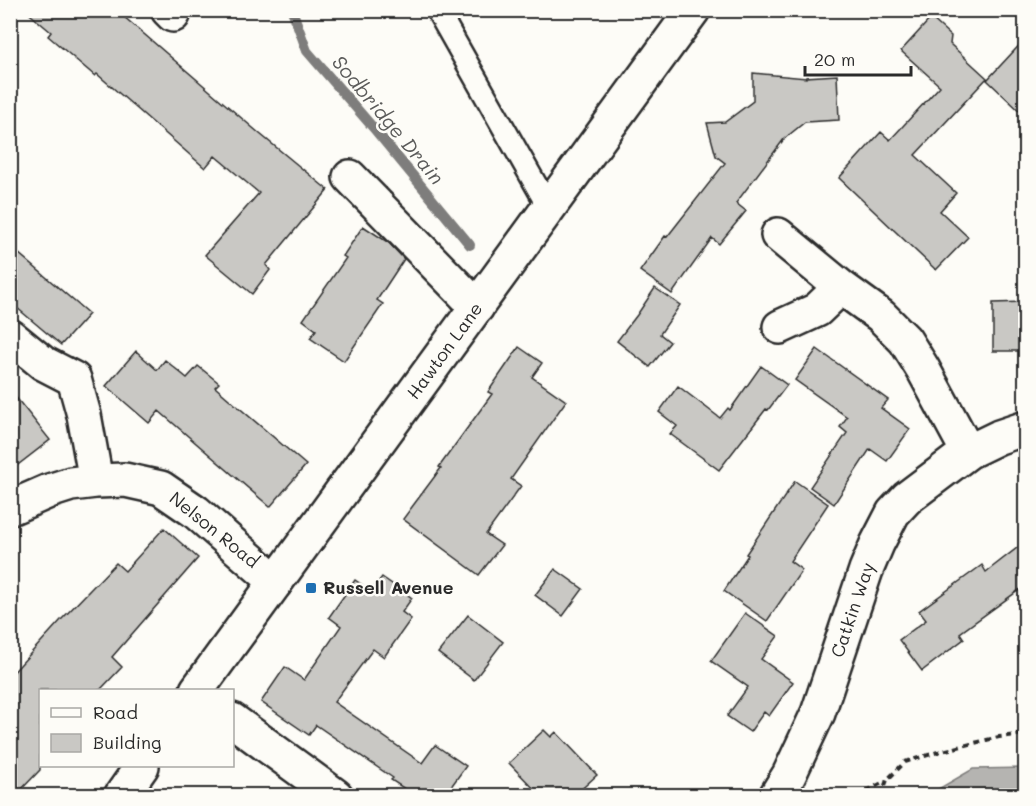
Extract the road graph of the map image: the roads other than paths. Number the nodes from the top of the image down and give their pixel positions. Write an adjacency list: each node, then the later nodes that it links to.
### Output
1 (437, 10): 4 (lane)
2 (693, 10): 4 (street, Hawton Lane)
3 (350, 177): 7 (street)
4 (549, 208): 7 (street, Hawton Lane)
5 (778, 235): 6 (street)
6 (841, 287): 8 (street); 11 (street)
7 (477, 307): 14 (street, Hawton Lane)
8 (780, 327)
9 (10, 336): 12 (street)
10 (1026, 428): 11 (street, Catkin Way)
11 (968, 452): 20 (street, Catkin Way)
12 (96, 481): 13 (street, Nelson Road); 14 (street, Nelson Road)
13 (10, 508)
14 (276, 582): 15 (street, Hawton Lane)
15 (198, 689)
16 (234, 721): 19 (street)
17 (141, 767): 18 (street)
18 (120, 795)
19 (336, 795)
20 (776, 795)

